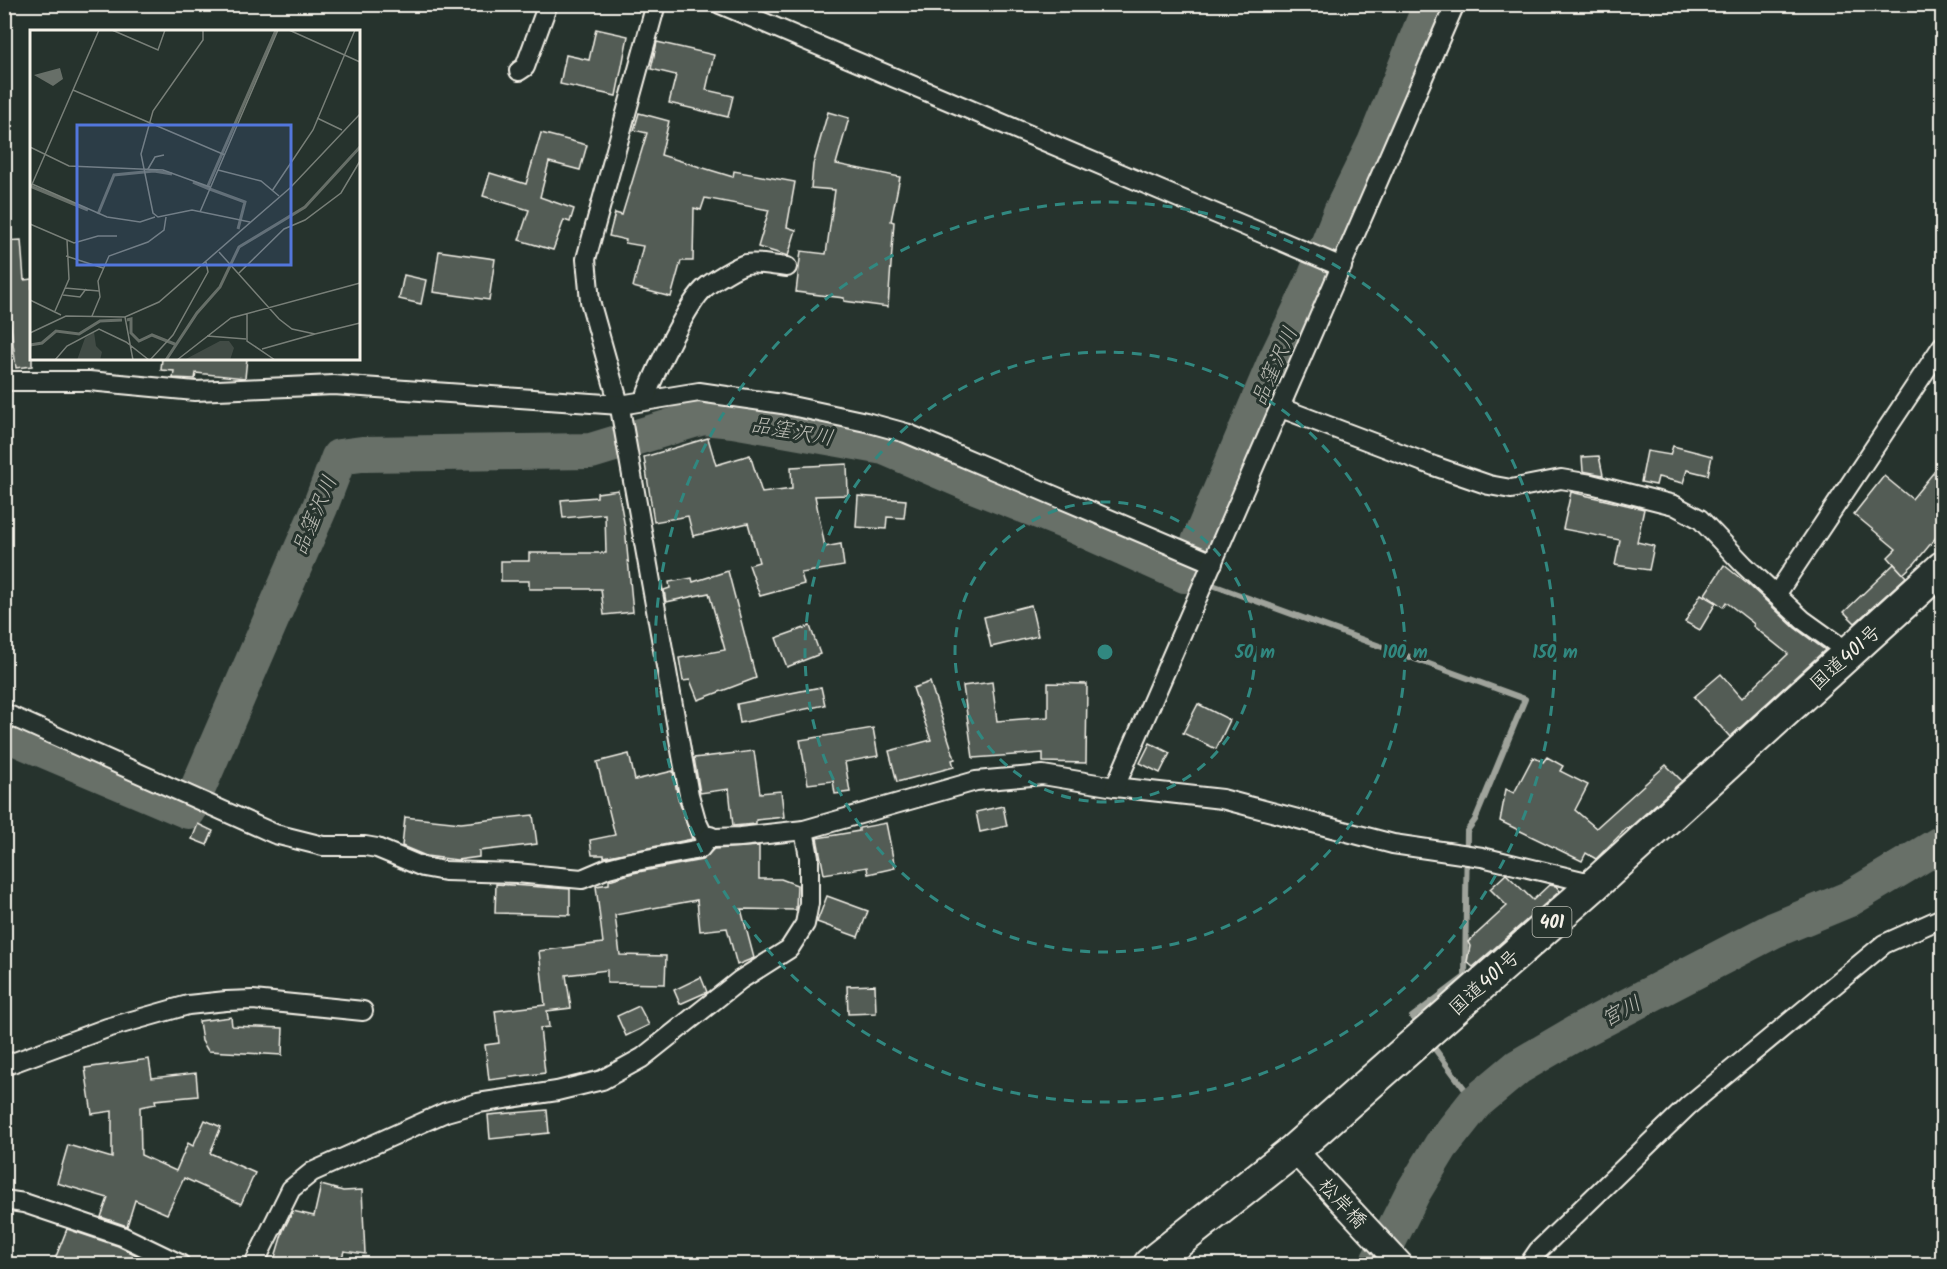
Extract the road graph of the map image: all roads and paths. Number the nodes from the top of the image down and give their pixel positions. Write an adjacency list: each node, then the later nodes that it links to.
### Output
1 (548, 4): 5 (street)
2 (656, 4): 11 (street)
3 (720, 4): 7 (street)
4 (1455, 4): 7 (street)
5 (519, 71)
6 (787, 267): 10 (street)
7 (1342, 267): 12 (street)
8 (1942, 346): 15 (street)
9 (4, 381): 11 (street)
10 (645, 399): 11 (street); 13 (street)
11 (620, 405): 20 (street)
12 (1281, 408): 13 (street); 15 (street)
13 (1213, 563): 18 (street)
14 (1942, 568): 16 (highway, 国道401号 / 401)
15 (1776, 595): 16 (street)
16 (1849, 653): 21 (highway, 国道401号 / 401)
17 (4, 713): 20 (street)
18 (1115, 787): 19 (street); 21 (street)
19 (804, 830): 20 (street); 29 (street)
20 (710, 836)
21 (1595, 884): 25 (highway, 国道401号 / 401)
22 (1942, 918): 31 (street)
23 (363, 1011): 24 (street)
24 (4, 1066)
25 (1303, 1159): 27 (highway, 国道401号 / 401); 30 (main road, 松岸橋)
26 (4, 1200): 28 (street)
27 (1166, 1259)
28 (180, 1264)
29 (254, 1264)
30 (1400, 1264)
31 (1529, 1264)

